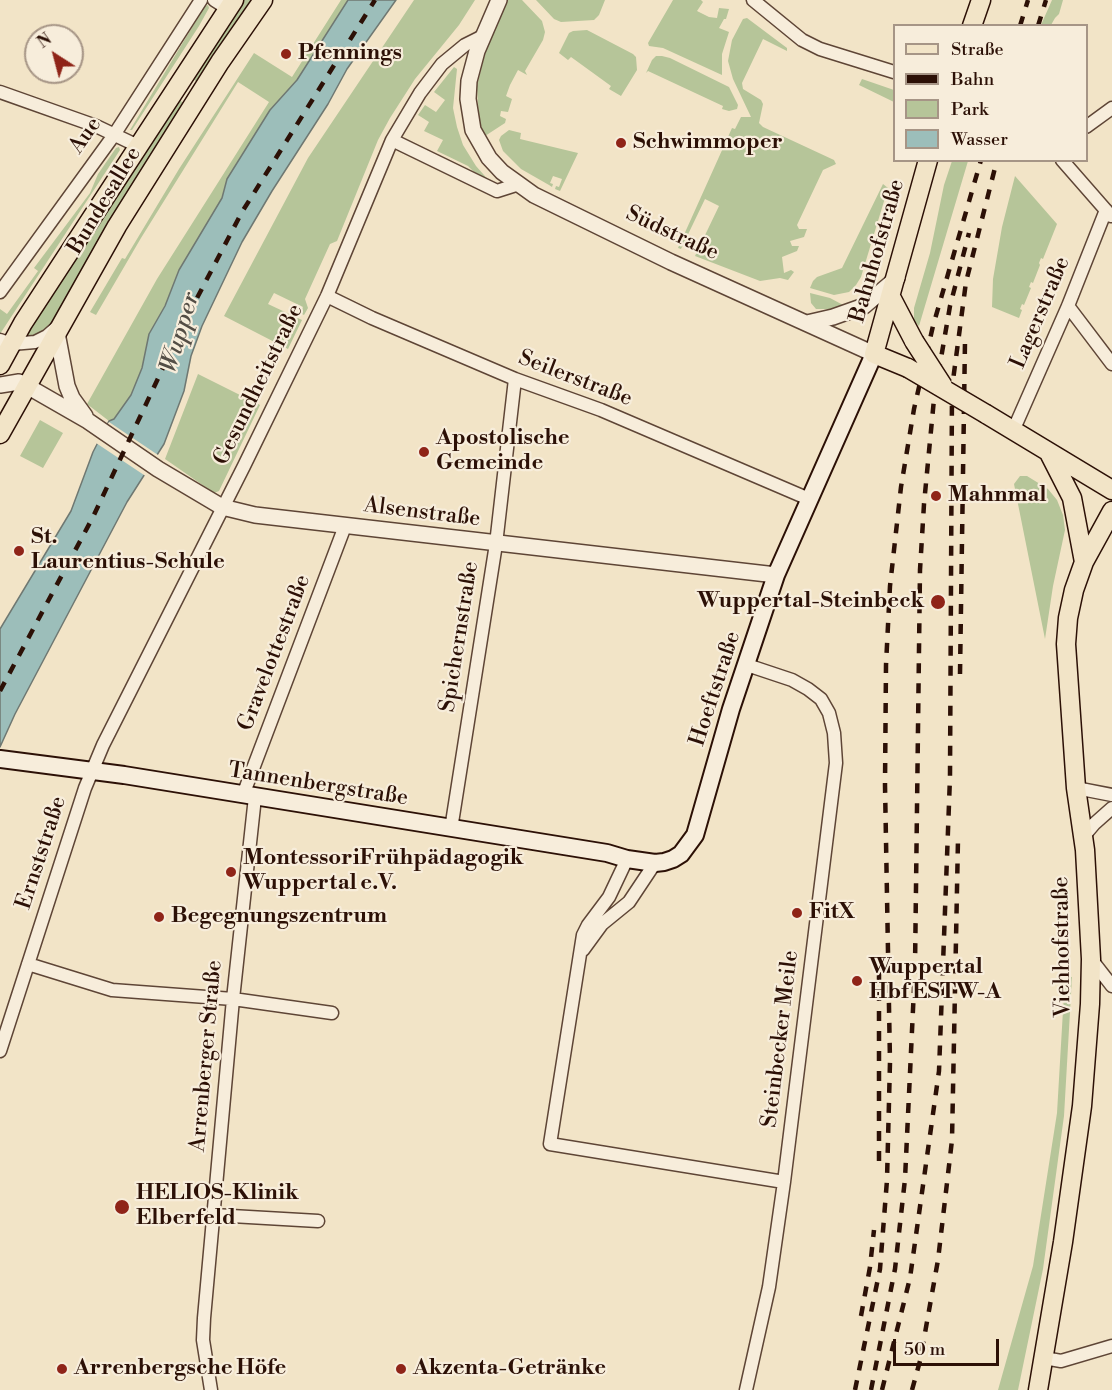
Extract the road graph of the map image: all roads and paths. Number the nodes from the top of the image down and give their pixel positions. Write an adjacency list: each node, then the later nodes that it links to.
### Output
1 (201, 0): 15 (street, Aue)
2 (263, 0): 11 (main road, Bundesallee)
3 (499, 0): 8 (street, Südstraße)
4 (753, 0): 9 (street)
5 (981, 0): 7 (main road)
6 (225, 3): 10 (main road, Bundesallee)
7 (973, 24)
8 (483, 36): 16 (street, Gesundheitstraße); 20 (street, Südstraße)
9 (893, 72)
10 (183, 78): 11 (main road); 17 (main road, Bundesallee)
11 (204, 87): 28 (main road, Bundesallee)
12 (0, 92): 15 (street)
13 (1112, 108): 14 (street)
14 (1088, 126)
15 (114, 135): 17 (street); 23 (street, Aue)
16 (392, 140): 20 (street); 24 (street, Gesundheitstraße)
17 (138, 146): 29 (main road, Bundesallee)
18 (927, 162): 22 (main road, Bahnhofstraße)
19 (1064, 162): 21 (street)
20 (519, 184): 27 (street, Südstraße)
21 (1109, 214): 26 (street, Lagerstraße)
22 (897, 278): 25 (main road, Bahnhofstraße); 27 (street)
23 (0, 292)
24 (327, 296): 33 (street, Seilerstraße); 43 (street, Gesundheitstraße)
25 (891, 297): 30 (main road, Bahnhofstraße); 36 (main road, bridge)
26 (1068, 306): 32 (street); 38 (street, Lagerstraße)
27 (807, 323): 30 (street, Südstraße)
28 (60, 327): 29 (street); 35 (main road, Bundesallee); 37 (street, Alsenstraße)
29 (6, 342): 31 (main road, Bundesallee)
30 (874, 354): 36 (main road, Südstraße, bridge); 42 (main road, Hoeftstraße)
31 (0, 364)
32 (1112, 364)
33 (515, 379): 42 (street, Seilerstraße); 46 (street, Spichernstraße)
34 (0, 385): 35 (street, Alsenstraße)
35 (27, 386): 37 (street, Alsenstraße); 39 (main road, Bundesallee)
36 (945, 390): 38 (main road, bridge)
37 (88, 421): 43 (street, Alsenstraße)
38 (1013, 432): 40 (main road)
39 (0, 434)
40 (1049, 453): 41 (main road); 47 (main road)
41 (1112, 489)
42 (809, 499): 48 (main road, Hoeftstraße)
43 (222, 507): 45 (street, Alsenstraße); 51 (street, Gesundheitstraße)
44 (1112, 511): 47 (main road, Viehhofstraße)
45 (345, 526): 46 (street, Alsenstraße); 54 (street, Gravelottestraße)
46 (496, 544): 48 (street, Alsenstraße); 56 (street, Spichernstraße)
47 (1084, 562): 52 (main road, Viehhofstraße)
48 (776, 575): 49 (main road, Hoeftstraße)
49 (747, 665): 59 (main road, Hoeftstraße); 67 (street, Steinbecker Meile)
50 (0, 759): 51 (main road, Tannenbergstraße)
51 (91, 770): 54 (main road, Tannenbergstraße); 62 (street, Ernststraße)
52 (1076, 788): 53 (street); 57 (main road, Viehhofstraße)
53 (1112, 795)
54 (249, 796): 56 (main road, Tannenbergstraße); 64 (street, Arrenberger Straße)
55 (1112, 808): 57 (street)
56 (452, 829): 58 (main road, Tannenbergstraße)
57 (1083, 837): 61 (main road, Viehhofstraße)
58 (627, 859): 59 (main road, Hoeftstraße); 60 (street)
59 (655, 863): 60 (street)
60 (580, 953): 67 (street)
61 (1090, 959): 63 (street); 71 (main road, Viehhofstraße)
62 (28, 964): 64 (street); 66 (street, Ernststraße)
63 (1112, 986)
64 (233, 999): 65 (street); 68 (street, Arrenberger Straße)
65 (332, 1013)
66 (0, 1051)
67 (784, 1182): 73 (street, Steinbecker Meile)
68 (214, 1215): 69 (street); 72 (street, Arrenberger Straße)
69 (318, 1221)
70 (1112, 1346): 71 (street)
71 (1044, 1358): 74 (main road, Viehhofstraße)
72 (211, 1390)
73 (746, 1390)
74 (1038, 1390)

